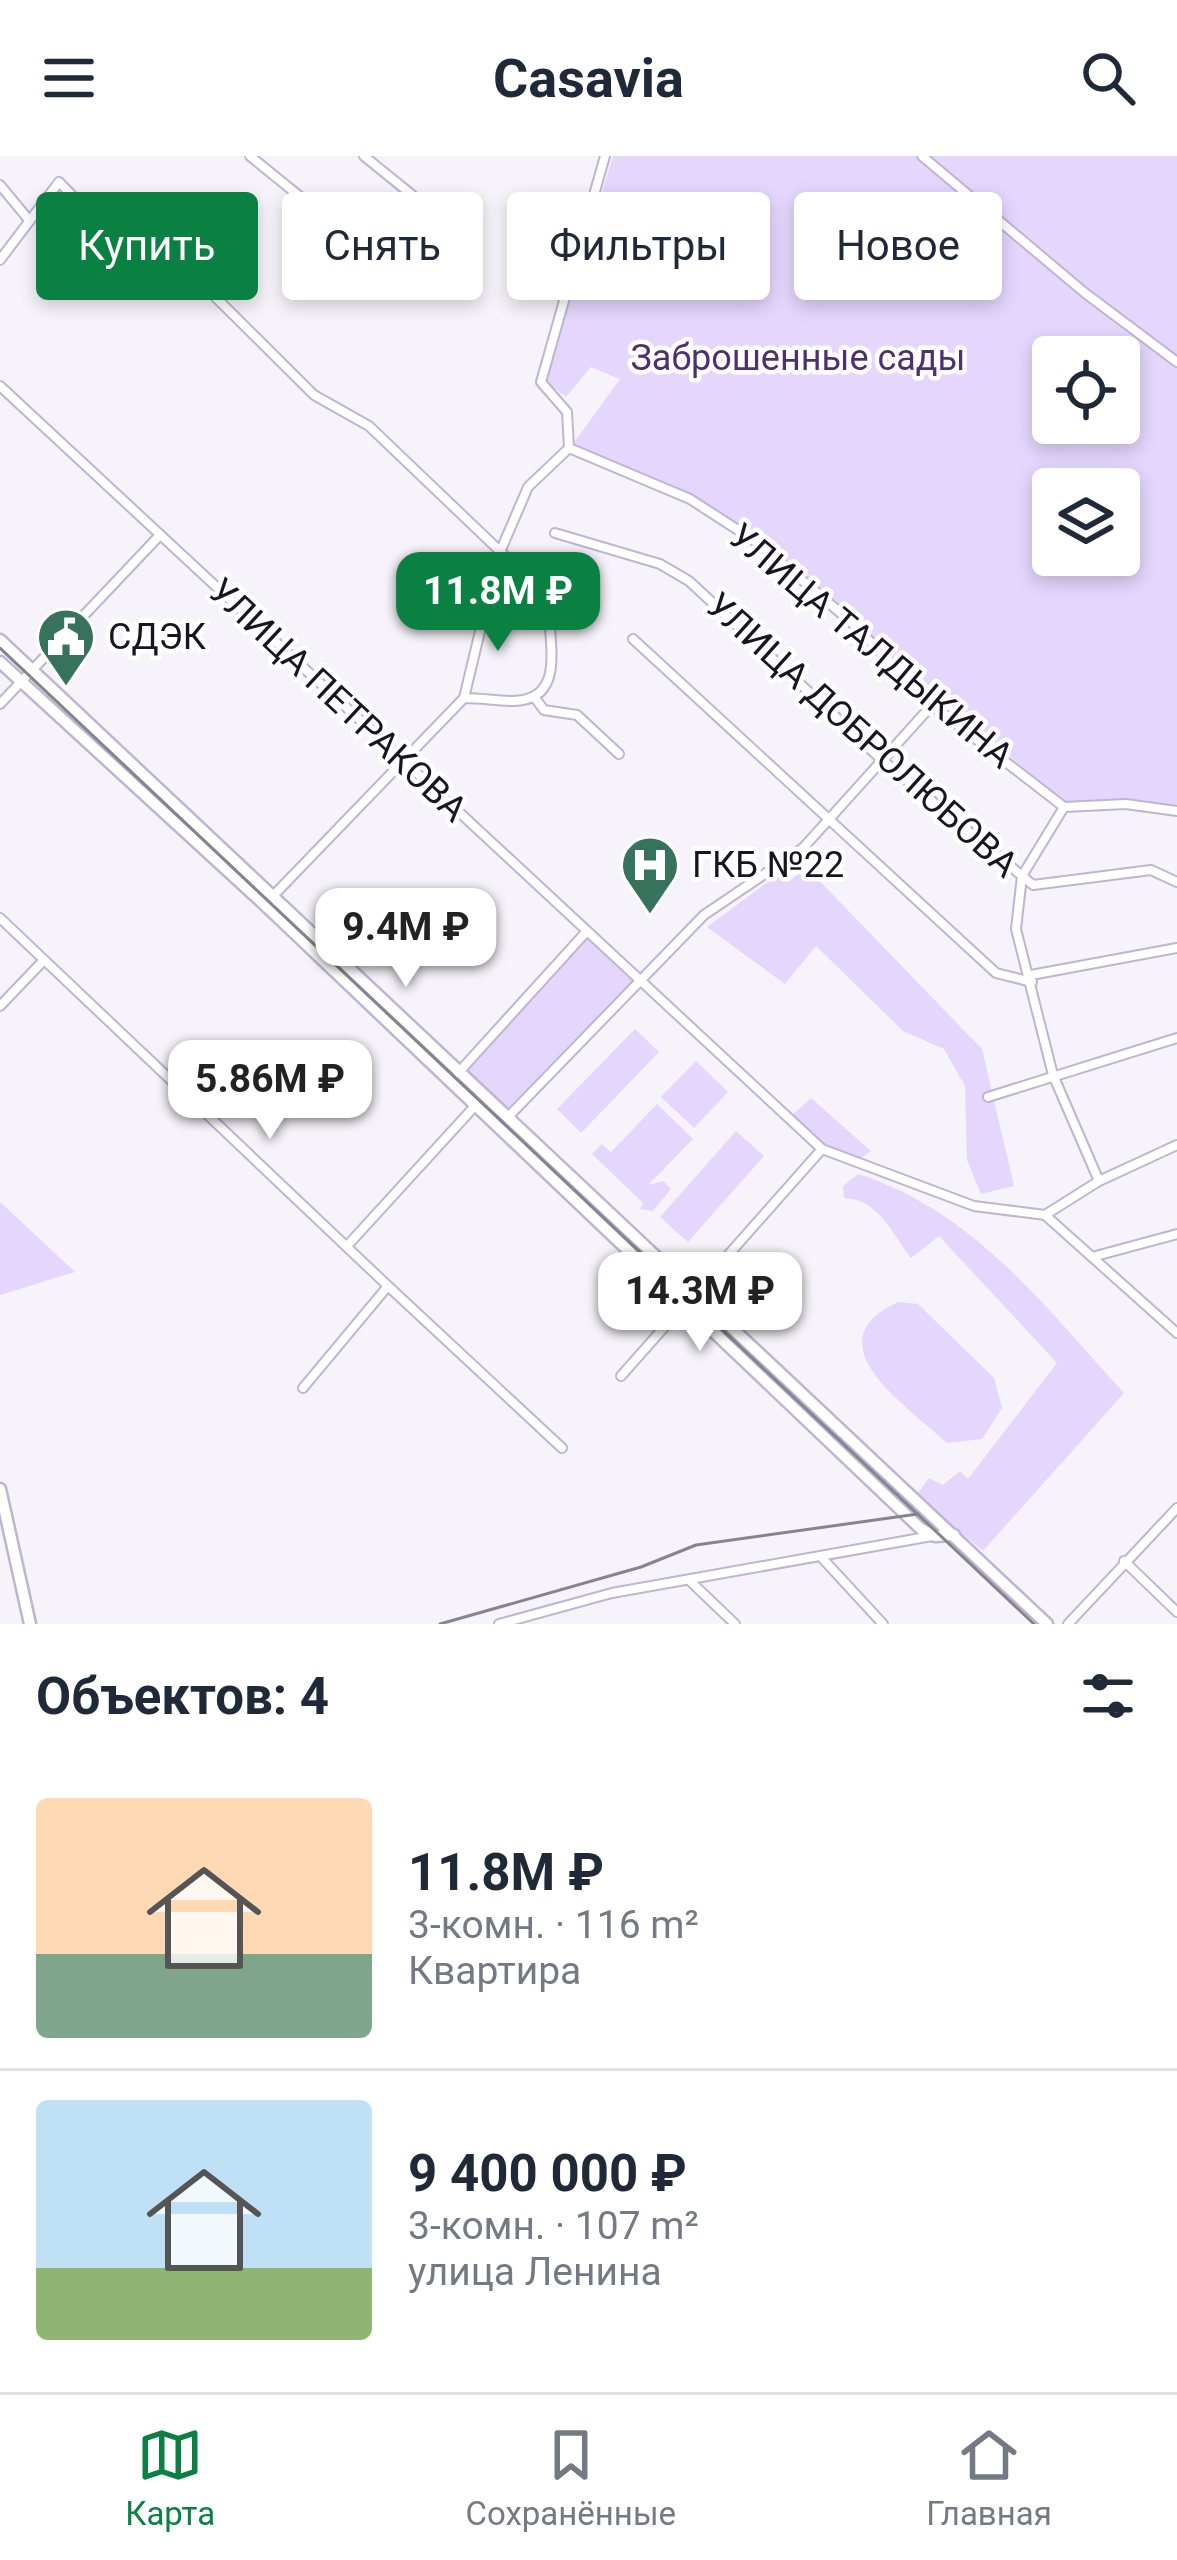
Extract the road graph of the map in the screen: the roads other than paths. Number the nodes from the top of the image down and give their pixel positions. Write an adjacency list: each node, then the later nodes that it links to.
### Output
1 (250, 156): 2 (street)
2 (364, 156)
3 (605, 156): 10 (street)
4 (922, 156): 8 (street)
5 (0, 185): 6 (street)
6 (29, 220): 7 (street); 13 (street)
7 (0, 260)
8 (1177, 362)
9 (0, 386): 12 (street, УЛИЦА ПЕТРАКОВА)
10 (569, 448): 13 (street); 23 (street, УЛИЦА ТАЛДЫКИНА)
11 (555, 532): 25 (street, УЛИЦА ДОБРОЛЮБОВА)
12 (160, 535): 18 (street); 26 (street, УЛИЦА ПЕТРАКОВА)
13 (500, 552): 21 (street)
14 (488, 598): 20 (street)
15 (633, 639): 29 (street)
16 (0, 640): 18 (main road)
17 (0, 662): 19 (main road)
18 (32, 670): 19 (street); 32 (main road)
19 (21, 681): 22 (street); 43 (main road)
20 (464, 698): 21 (street); 26 (street)
21 (535, 698): 24 (street)
22 (0, 704)
23 (932, 705): 25 (street); 27 (street, УЛИЦА ТАЛДЫКИНА)
24 (619, 754)
25 (880, 758): 29 (street); 30 (street, УЛИЦА ДОБРОЛЮБОВА)
26 (402, 760): 32 (street); 34 (street, УЛИЦА ПЕТРАКОВА)
27 (1064, 807): 28 (street); 30 (street)
28 (1177, 812)
29 (828, 821): 37 (street); 38 (street)
30 (1022, 876): 31 (street, УЛИЦА ДОБРОЛЮБОВА); 37 (street)
31 (1177, 882)
32 (273, 896): 41 (main road)
33 (0, 918): 36 (street)
34 (587, 931): 38 (street, УЛИЦА ПЕТРАКОВА); 41 (street)
35 (1177, 948): 37 (street)
36 (44, 960): 39 (street); 52 (street)
37 (1031, 978): 42 (street)
38 (640, 981): 46 (street); 48 (street, УЛИЦА ПЕТРАКОВА)
39 (0, 1006)
40 (1177, 1038): 42 (street)
41 (459, 1072): 43 (street); 46 (main road)
42 (1053, 1075): 44 (street); 49 (street)
43 (449, 1083): 45 (main road)
44 (988, 1096)
45 (474, 1107): 52 (street); 56 (main road)
46 (507, 1118): 55 (main road)
47 (1177, 1145): 49 (street)
48 (822, 1149): 50 (street, УЛИЦА ПЕТРАКОВА); 55 (street)
49 (1099, 1181): 50 (street)
50 (1045, 1214): 53 (street)
51 (1177, 1234): 53 (street)
52 (347, 1246): 54 (street)
53 (1091, 1257): 57 (street)
54 (388, 1286): 59 (street); 60 (street)
55 (692, 1291): 56 (street); 65 (main road)
56 (681, 1304): 58 (street); 63 (main road)
57 (1177, 1333)
58 (621, 1376)
59 (303, 1388)
60 (562, 1448)
61 (0, 1489): 64 (main road)
62 (1177, 1508): 69 (street)
63 (914, 1522): 66 (main road); 67 (street)
64 (4, 1524): 72 (main road)
65 (954, 1534): 66 (main road); 76 (main road)
66 (935, 1536): 67 (street)
67 (907, 1542): 68 (street)
68 (822, 1558): 70 (street); 75 (street)
69 (1124, 1561): 71 (street); 77 (street)
70 (688, 1579): 73 (street); 74 (street)
71 (1177, 1612)
72 (30, 1624)
73 (499, 1624)
74 (735, 1624)
75 (883, 1624)
76 (1047, 1624)
77 (1068, 1624)

